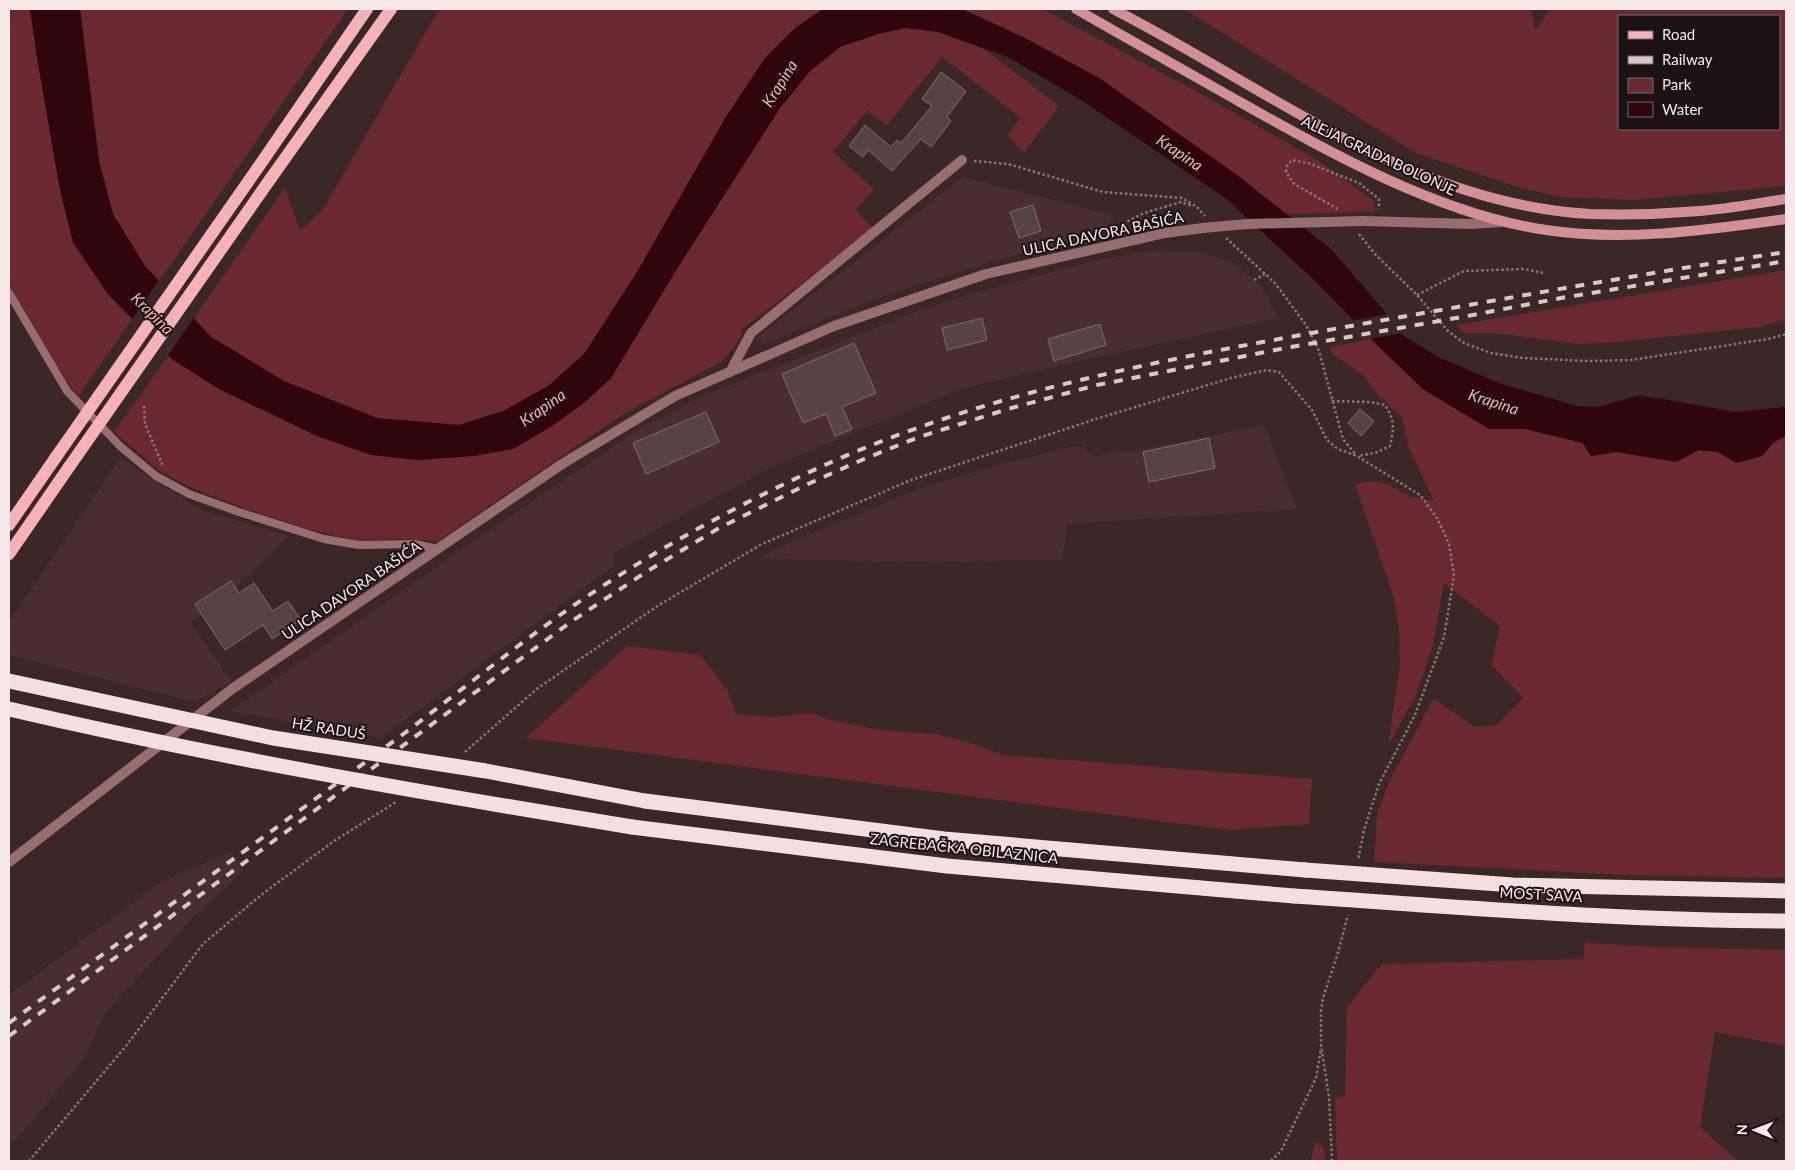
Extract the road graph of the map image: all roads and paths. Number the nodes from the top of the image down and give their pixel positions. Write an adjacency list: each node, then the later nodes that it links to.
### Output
1 (367, 9): 26 (main road, bridge)
2 (391, 9): 28 (main road, bridge)
3 (1076, 9): 11 (main road, ALEJA GRADA BOLONJE)
4 (1113, 9): 6 (main road, ALEJA GRADA BOLONJE)
5 (962, 160): 21 (street)
6 (1786, 199)
7 (1197, 207): 13 (path)
8 (1339, 209): 10 (path)
9 (1786, 219): 11 (main road, ALEJA GRADA BOLONJE)
10 (1379, 220): 11 (street, ULICA DAVORA BAŠIĆA); 13 (street, ULICA DAVORA BAŠIĆA, bridge)
11 (1501, 222)
12 (1357, 231): 18 (path)
13 (1123, 243): 21 (street, ULICA DAVORA BAŠIĆA)
14 (1543, 273): 18 (path)
15 (1265, 274): 16 (path)
16 (1254, 280)
17 (9, 293): 25 (lane)
18 (1417, 295): 19 (path)
19 (1786, 334)
20 (1319, 351): 22 (path)
21 (730, 372): 27 (street, ULICA DAVORA BAŠIĆA)
22 (1332, 401): 24 (path); 24 (path)
23 (144, 406): 25 (path)
24 (1356, 456): 31 (path); 35 (path)
25 (170, 484): 27 (lane)
26 (9, 525)
27 (438, 549): 34 (street, ULICA DAVORA BAŠIĆA)
28 (9, 554)
29 (9, 681): 33 (highway, HŽ RADUŠ, bridge)
30 (9, 710): 38 (highway, ZAGREBAČKA OBILAZNICA, bridge)
31 (462, 756)
32 (400, 800): 42 (path)
33 (645, 801): 36 (highway, ZAGREBAČKA OBILAZNICA)
34 (9, 862)
35 (1357, 866)
36 (1305, 870): 37 (highway, MOST SAVA, bridge)
37 (1786, 891)
38 (1294, 896): 40 (highway, MOST SAVA, bridge)
39 (1349, 911): 41 (path)
40 (1786, 921)
41 (1321, 1044): 43 (path); 44 (path)
42 (29, 1161)
43 (1271, 1161)
44 (1332, 1161)

